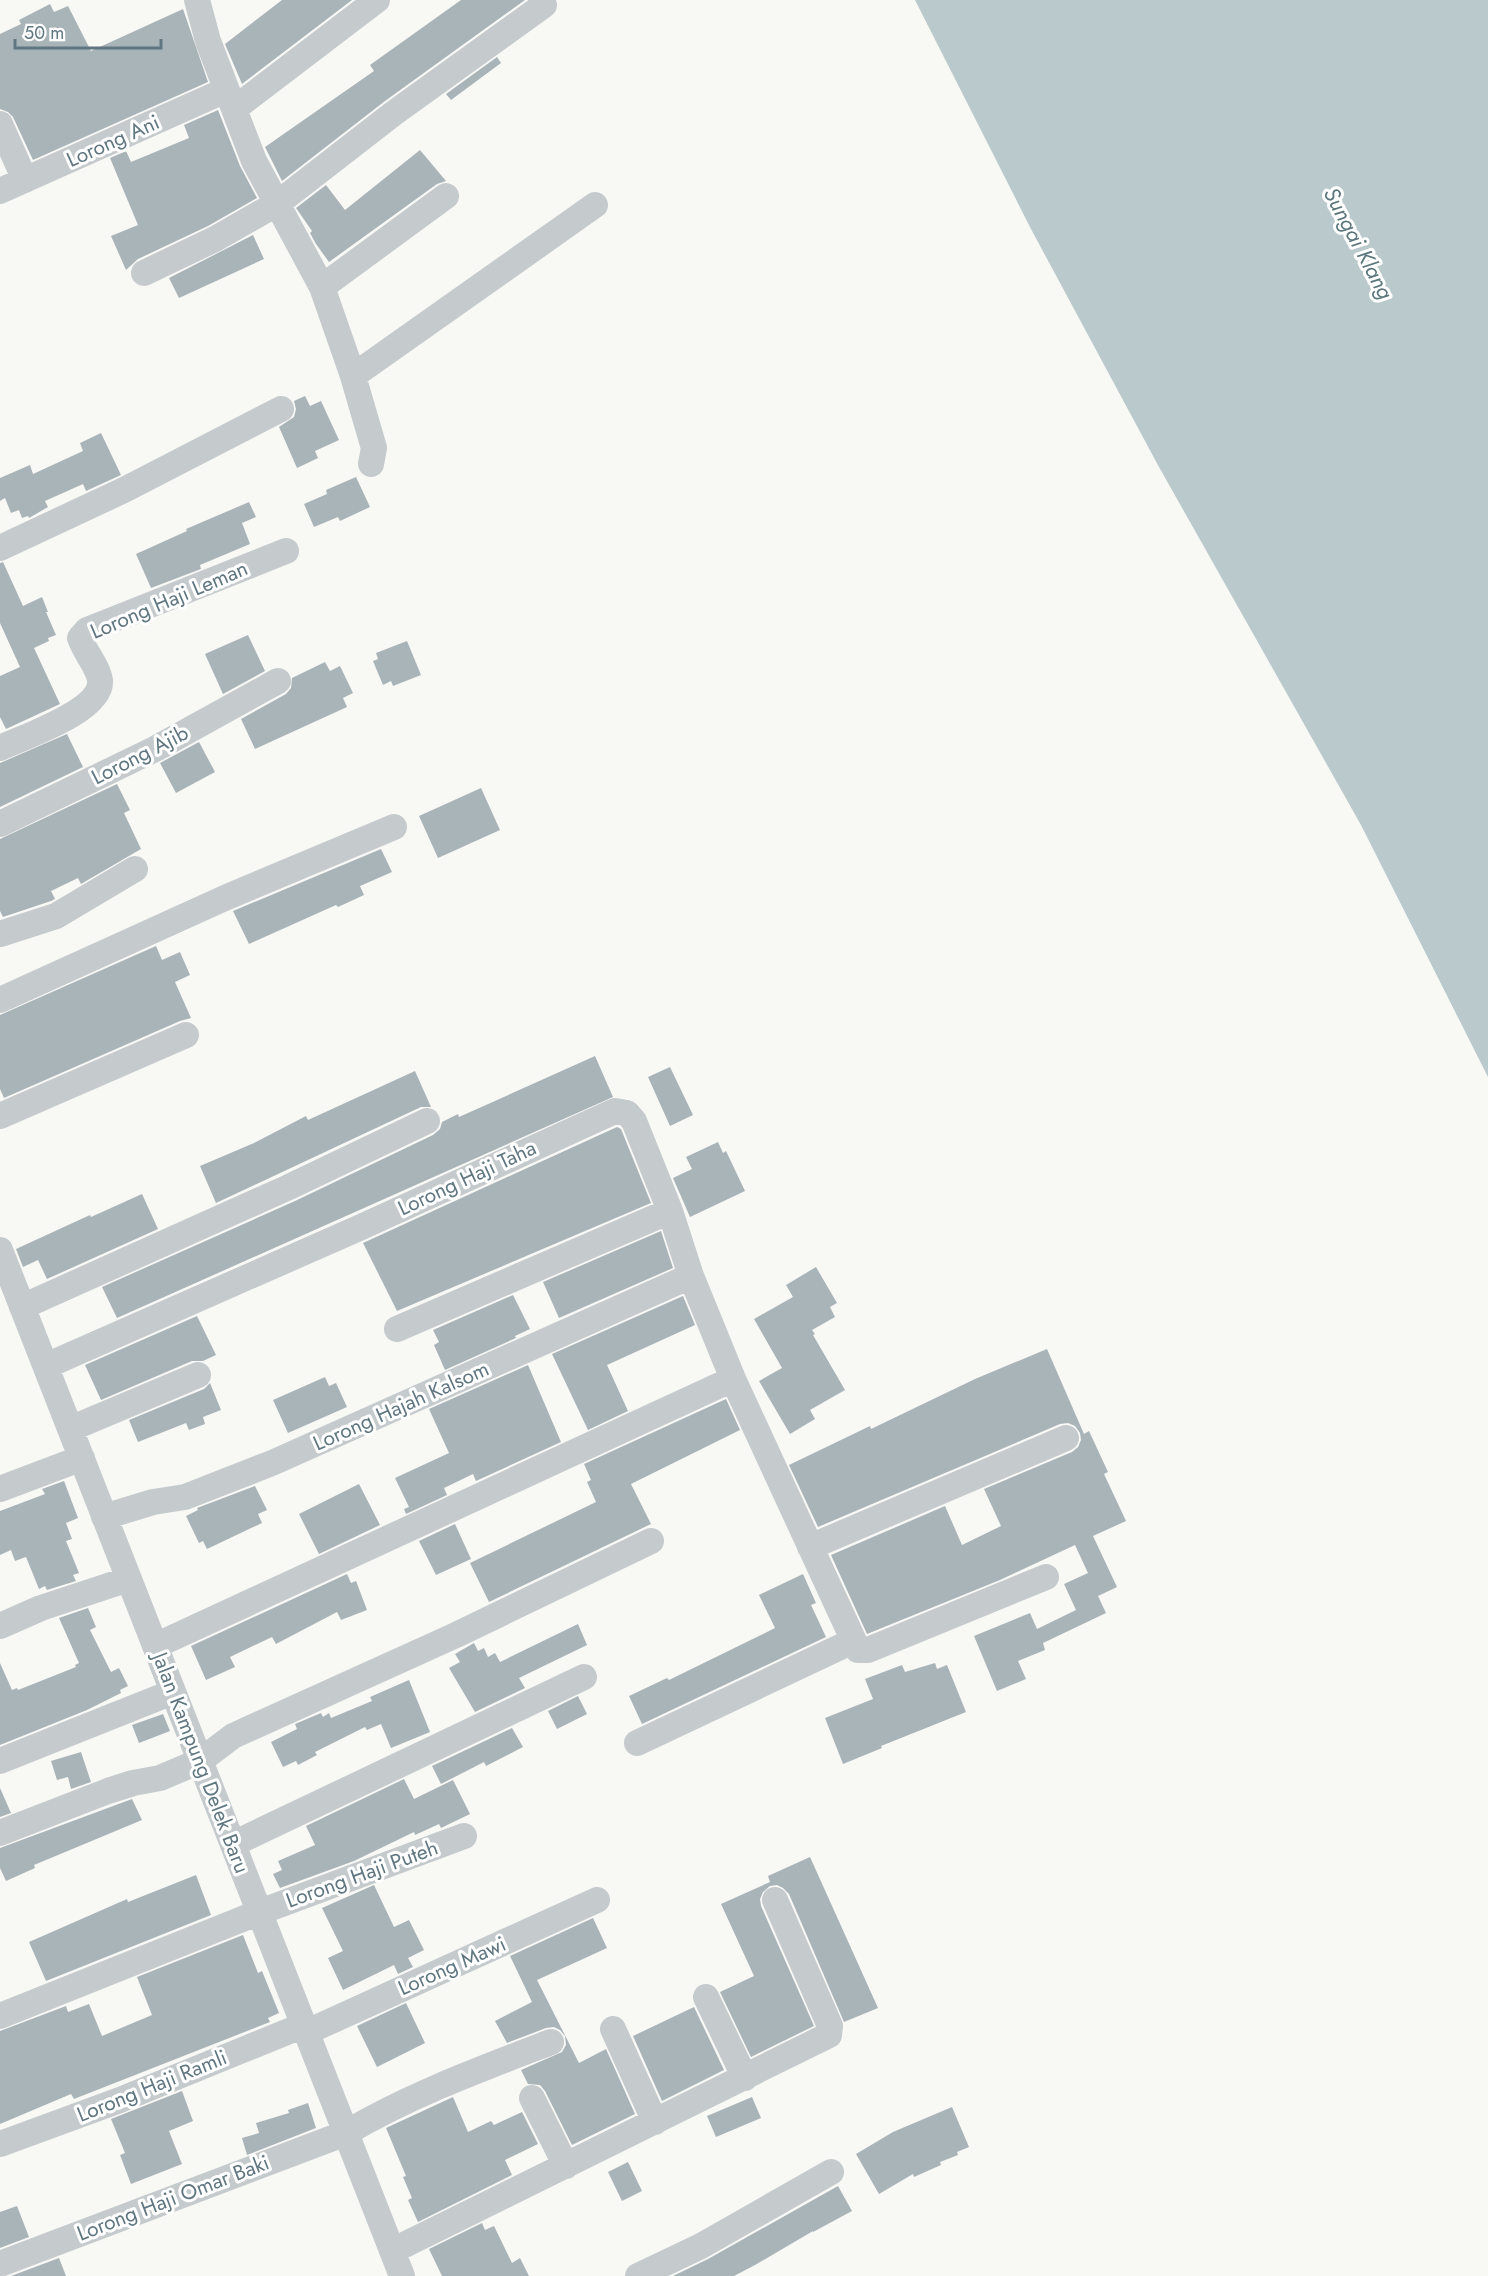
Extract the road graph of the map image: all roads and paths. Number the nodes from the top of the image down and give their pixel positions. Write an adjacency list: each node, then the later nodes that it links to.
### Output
1 (197, 0): 4 (street)
2 (377, 0): 4 (street, Lorong Ani)
3 (544, 5): 9 (street)
4 (230, 99): 6 (street, Lorong Ani); 9 (street)
5 (0, 124): 6 (street)
6 (25, 180): 7 (street, Lorong Ani)
7 (0, 191)
8 (446, 196): 12 (street)
9 (278, 203): 11 (street); 12 (street)
10 (595, 205): 13 (street)
11 (144, 273)
12 (322, 287): 13 (street)
13 (354, 376): 15 (street)
14 (280, 410): 16 (street)
15 (372, 464)
16 (0, 548)
17 (286, 551): 19 (street, Lorong Haji Leman)
18 (278, 681): 20 (street, Lorong Ajib)
19 (0, 748)
20 (0, 824)
21 (394, 827): 24 (street)
22 (135, 869): 23 (street)
23 (0, 934)
24 (0, 1000)
25 (186, 1035): 26 (street)
26 (0, 1116)
27 (427, 1121): 31 (street)
28 (670, 1210): 30 (street, Lorong Haji Taha); 32 (street); 33 (street, Lorong Haji Taha)
29 (1, 1254): 31 (street, Jalan Kampung Delek Baru)
30 (691, 1276): 35 (street, Lorong Haji Taha); 40 (street, Lorong Hajah Kalsom)
31 (22, 1307): 33 (street, Jalan Kampung Delek Baru)
32 (397, 1329)
33 (46, 1366): 36 (street, Jalan Kampung Delek Baru)
34 (198, 1376): 36 (street)
35 (734, 1379): 42 (street, Lorong Haji Taha); 47 (street)
36 (70, 1429): 38 (street, Jalan Kampung Delek Baru)
37 (1066, 1438): 42 (street)
38 (81, 1458): 39 (street); 40 (street, Jalan Kampung Delek Baru)
39 (0, 1489)
40 (104, 1516): 44 (street, Jalan Kampung Delek Baru)
41 (651, 1541): 52 (street)
42 (810, 1547): 46 (street, Lorong Haji Taha)
43 (1046, 1577): 46 (street)
44 (129, 1579): 45 (street); 47 (street, Jalan Kampung Delek Baru)
45 (0, 1626)
46 (853, 1641): 50 (street)
47 (155, 1646): 49 (street, Jalan Kampung Delek Baru)
48 (584, 1677): 55 (street)
49 (173, 1692): 51 (street); 52 (street, Jalan Kampung Delek Baru)
50 (637, 1743)
51 (0, 1761)
52 (200, 1761): 53 (street); 55 (street, Jalan Kampung Delek Baru)
53 (0, 1833)
54 (464, 1836): 58 (street, Lorong Haji Puteh)
55 (233, 1844): 58 (street, Jalan Kampung Delek Baru)
56 (597, 1900): 61 (street, Lorong Mawi)
57 (775, 1900): 64 (street)
58 (260, 1912): 60 (street, Lorong Haji Puteh); 61 (street, Jalan Kampung Delek Baru)
59 (706, 1997): 64 (street)
60 (0, 2016)
61 (305, 2029): 67 (street, Jalan Kampung Delek Baru); 68 (street, Lorong Haji Ramli)
62 (614, 2029): 66 (street)
63 (551, 2043): 67 (street, Lorong Haji Omar Baki)
64 (746, 2078): 66 (street)
65 (532, 2098): 69 (street)
66 (655, 2122): 69 (street)
67 (346, 2133): 71 (street, Jalan Kampung Delek Baru); 72 (street, Lorong Haji Omar Baki)
68 (0, 2144)
69 (566, 2166): 71 (street)
70 (831, 2172): 74 (street)
71 (392, 2251): 73 (street, Jalan Kampung Delek Baru)
72 (0, 2264)
73 (402, 2276)
74 (638, 2276)

